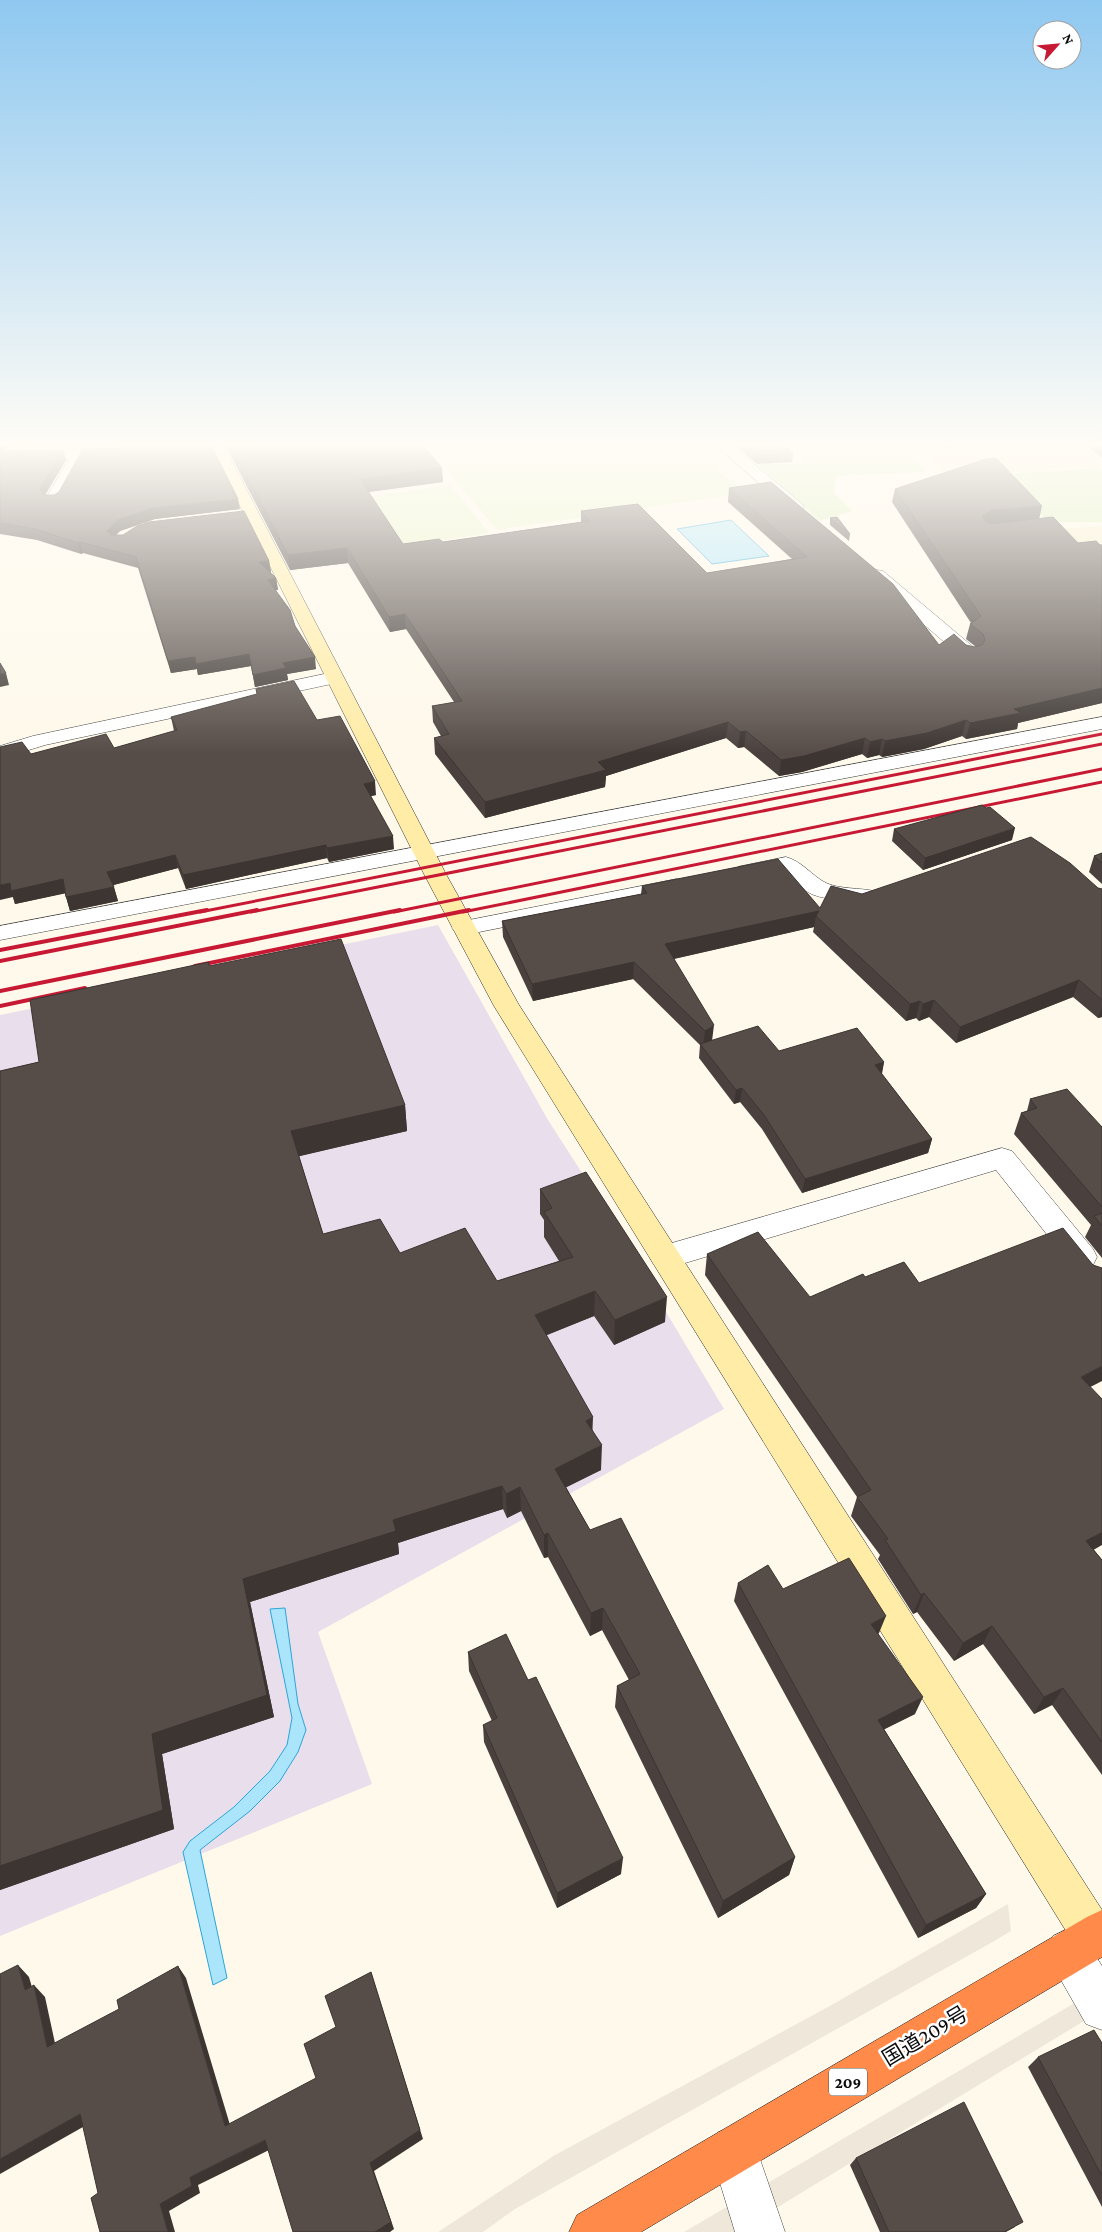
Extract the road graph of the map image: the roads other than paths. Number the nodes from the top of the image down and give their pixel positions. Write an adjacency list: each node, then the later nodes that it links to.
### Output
1 (262, 546): 4 (street)
2 (864, 564): 3 (street)
3 (971, 654)
4 (334, 678): 6 (street); 7 (street)
5 (1102, 723): 7 (street)
6 (0, 753)
7 (424, 853): 11 (street); 12 (street)
8 (727, 875): 10 (street)
9 (698, 881): 11 (street)
10 (887, 890)
11 (464, 928): 13 (street)
12 (0, 933)
13 (665, 1257): 14 (street); 15 (street)
14 (1097, 1276)
15 (1088, 1940): 16 (street); 17 (highway, 国道209号 / 209)
16 (1102, 2008)
17 (734, 2150): 18 (highway, 国道209号 / 209); 19 (street)
18 (594, 2232)
19 (760, 2232)

